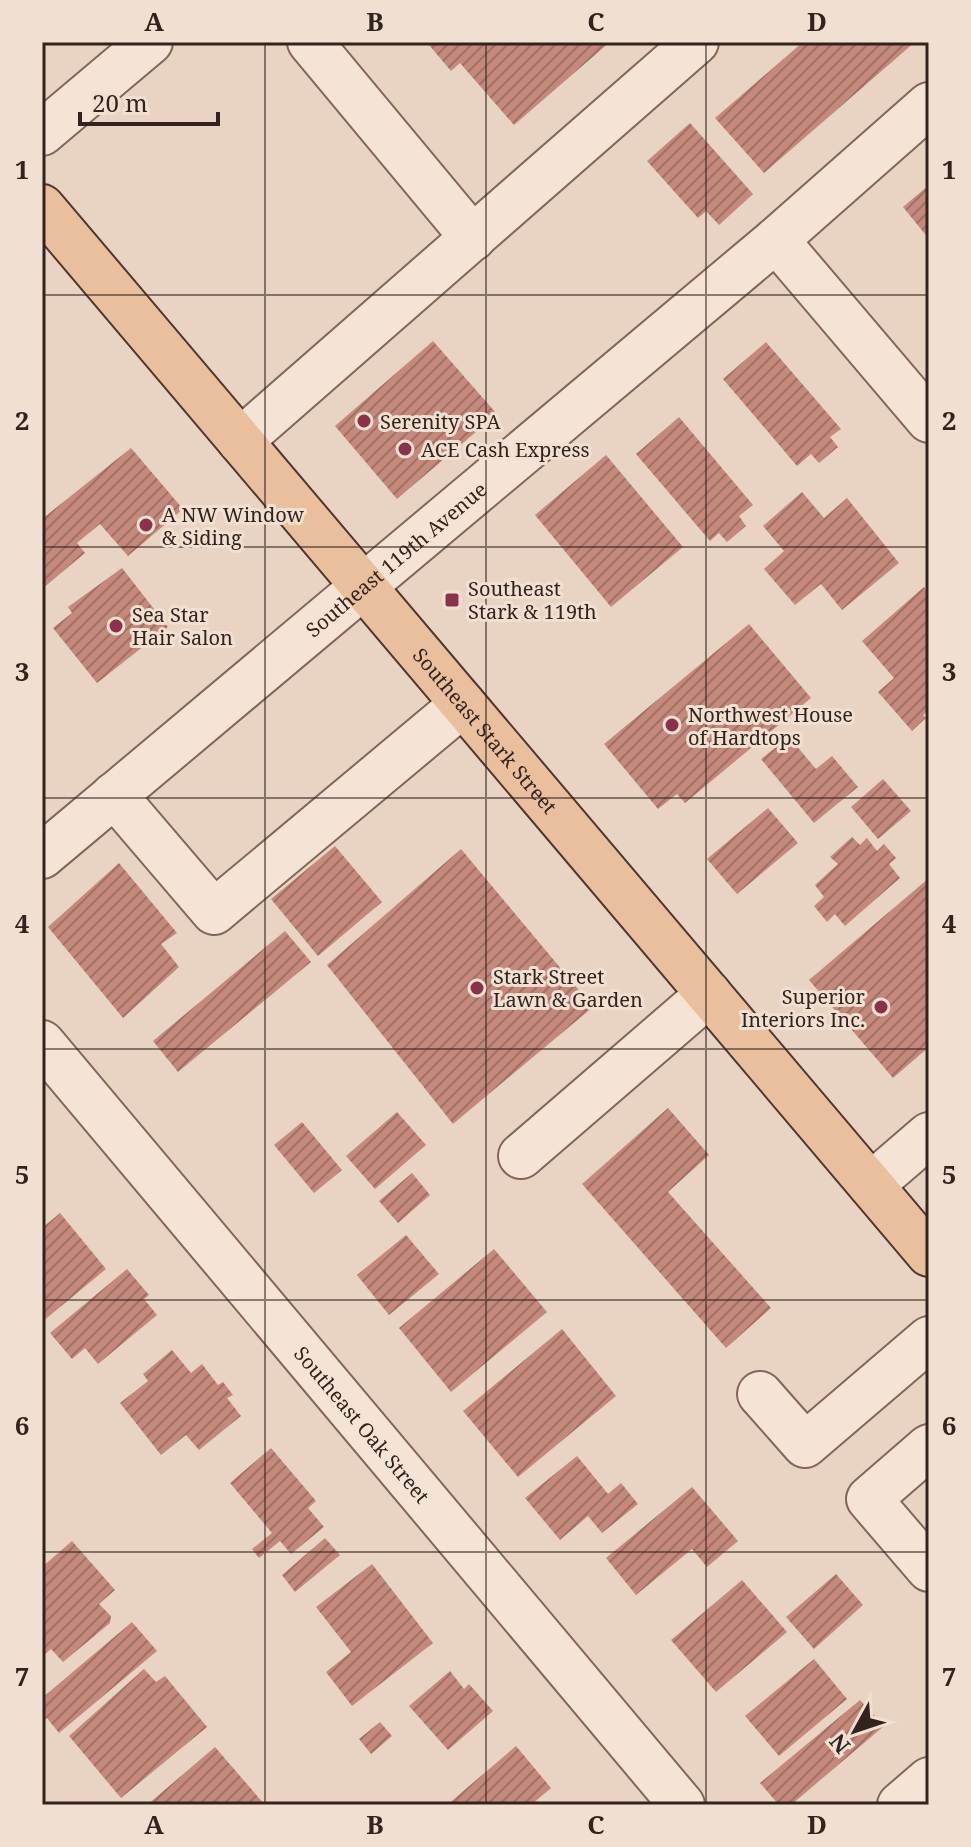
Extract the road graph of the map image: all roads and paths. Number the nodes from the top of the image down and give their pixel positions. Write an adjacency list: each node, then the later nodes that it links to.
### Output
1 (150, 42): 5 (street)
2 (310, 42): 7 (street)
3 (696, 42): 7 (street)
4 (929, 105): 8 (street, Southeast 119th Avenue)
5 (42, 133)
6 (42, 207): 10 (main road, Southeast Stark Street)
7 (473, 238): 10 (street)
8 (776, 240): 9 (street); 11 (street, Southeast 119th Avenue)
9 (929, 420)
10 (240, 441): 11 (main road, Southeast Stark Street)
11 (365, 587): 12 (main road, Southeast Stark Street); 13 (street, Southeast 119th Avenue)
12 (463, 704): 13 (street); 15 (main road, Southeast Stark Street)
13 (114, 795): 14 (street, Southeast 119th Avenue)
14 (42, 856)
15 (709, 994): 18 (street); 19 (main road, Southeast Stark Street)
16 (42, 1043): 26 (street, Southeast Oak Street)
17 (929, 1135): 19 (street)
18 (521, 1156)
19 (871, 1185): 20 (main road, Southeast Stark Street)
20 (929, 1254)
21 (929, 1339): 22 (street)
22 (760, 1394)
23 (929, 1447): 24 (street)
24 (929, 1569)
25 (929, 1780): 27 (street)
26 (682, 1805)
27 (900, 1805)

